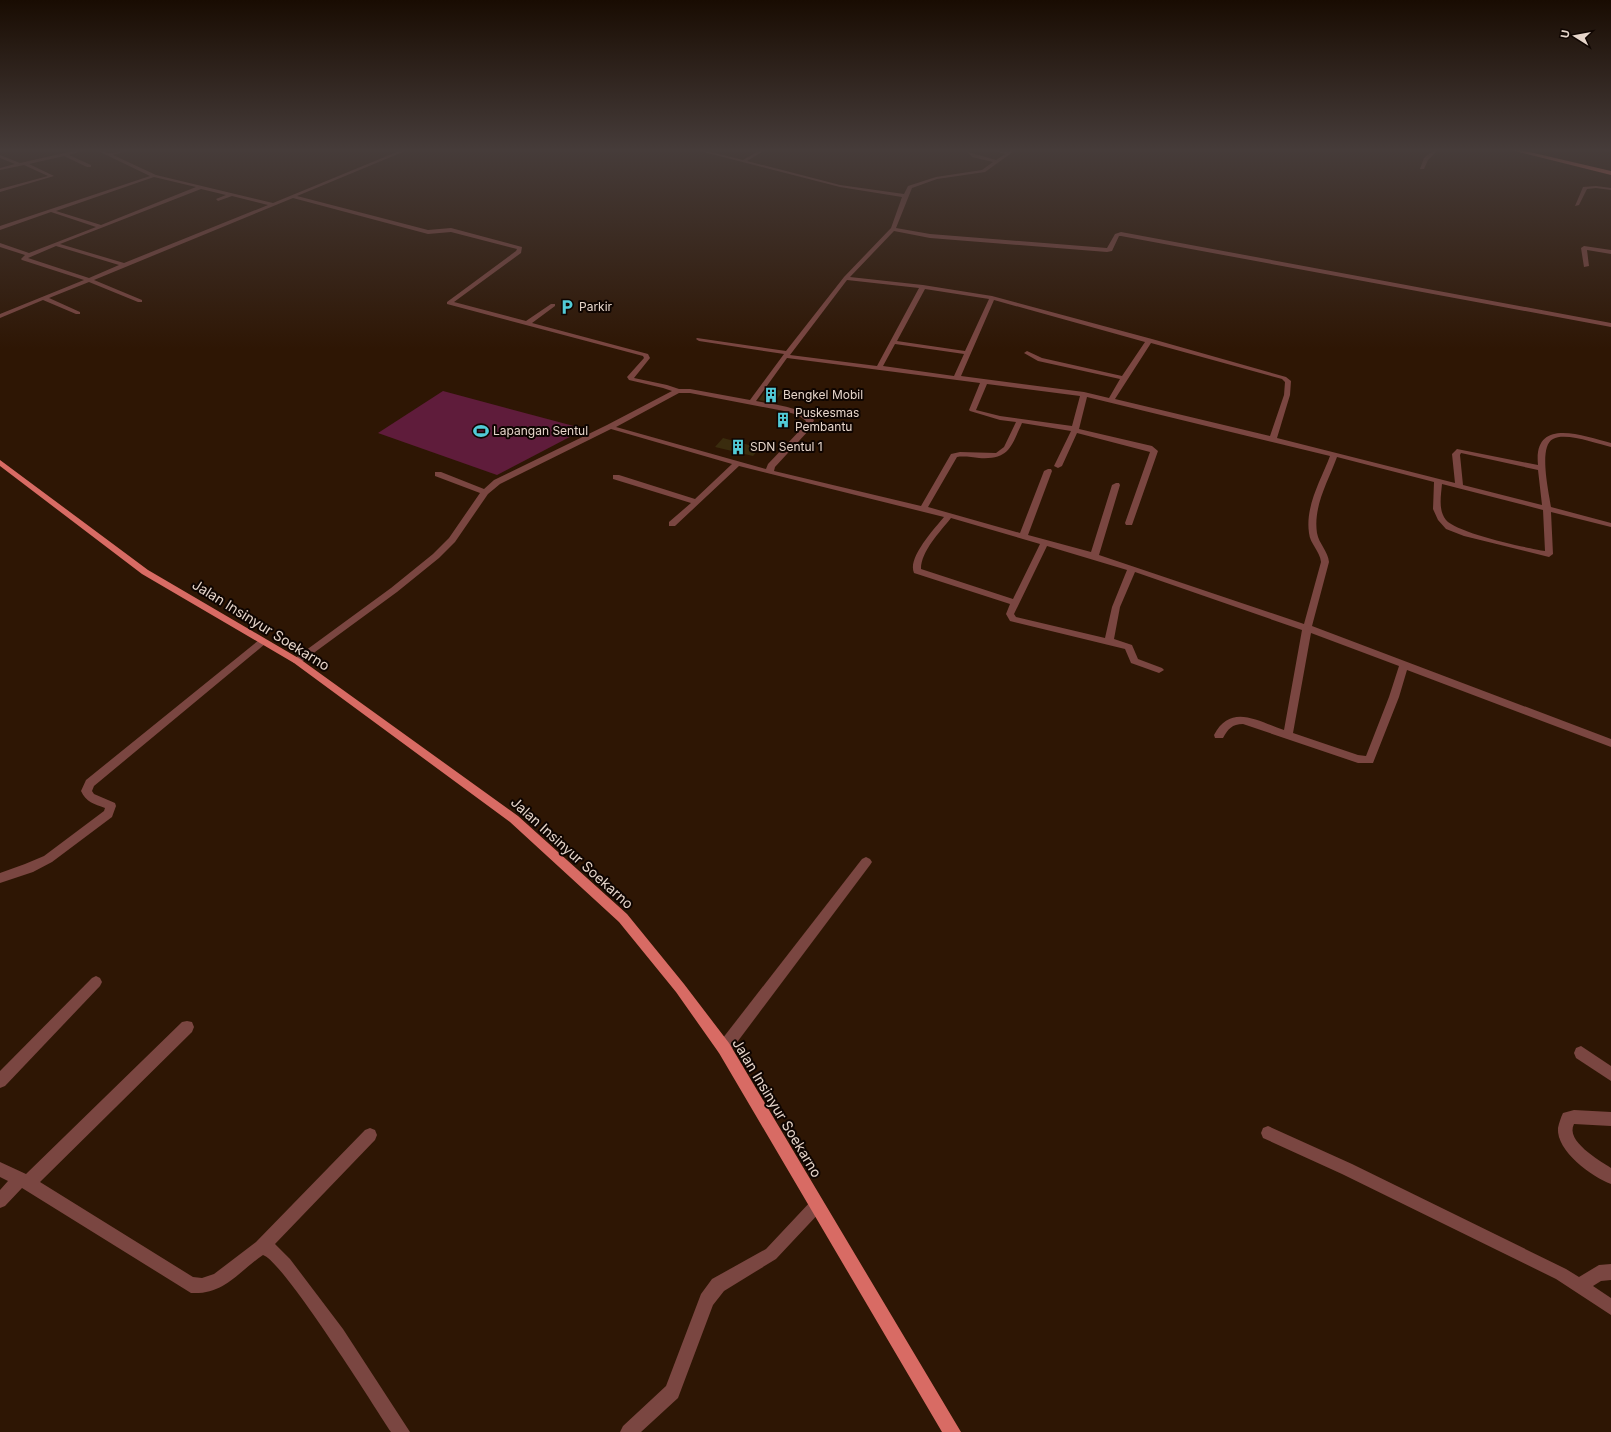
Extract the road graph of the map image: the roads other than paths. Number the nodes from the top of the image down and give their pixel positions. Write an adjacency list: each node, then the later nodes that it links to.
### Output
1 (37, 216): 8 (street)
2 (67, 216): 7 (street)
3 (130, 216): 7 (street)
4 (243, 216): 14 (street)
5 (367, 216): 25 (street)
6 (898, 216): 9 (street)
7 (103, 227): 11 (street)
8 (0, 228)
9 (893, 229): 16 (street); 26 (street)
10 (0, 245): 13 (street)
11 (57, 245): 13 (street); 14 (street)
12 (1611, 252): 15 (street)
13 (30, 255): 17 (street)
14 (125, 265): 17 (street)
15 (1586, 266)
16 (846, 278): 18 (street); 32 (street)
17 (90, 280): 19 (street); 21 (street)
18 (923, 287): 20 (street); 29 (street)
19 (43, 298): 23 (street); 24 (street)
20 (992, 298): 28 (street); 30 (street)
21 (140, 301)
22 (553, 305): 25 (street)
23 (78, 313)
24 (0, 316)
25 (528, 323): 37 (street)
26 (1611, 326)
27 (699, 339): 32 (street)
28 (1150, 340): 35 (street); 44 (street)
29 (894, 342): 30 (street); 33 (street)
30 (967, 352): 34 (street)
31 (1027, 353): 35 (street)
32 (786, 355): 33 (street); 40 (street)
33 (879, 368): 34 (street)
34 (957, 377): 36 (street)
35 (1124, 378): 39 (street)
36 (984, 382): 38 (street); 41 (street)
37 (678, 391): 40 (street); 42 (street)
38 (1084, 394): 39 (street); 43 (street)
39 (1111, 400): 44 (street)
40 (752, 402): 52 (street)
41 (1020, 421): 43 (street); 60 (street)
42 (610, 427): 48 (street); 58 (street)
43 (1074, 429): 49 (street); 63 (street)
44 (1273, 439): 46 (street)
45 (1611, 445): 50 (street)
46 (1334, 455): 55 (street); 71 (street)
47 (0, 462): 73 (main road, Jalan Insinyur Soekarno)
48 (737, 464): 52 (street); 59 (street)
49 (1058, 466)
50 (1542, 468): 57 (street); 61 (street)
51 (1048, 471): 66 (street)
52 (772, 473): 60 (street)
53 (438, 474): 58 (street)
54 (616, 478): 59 (street)
55 (1438, 482): 57 (street); 61 (street)
56 (1116, 486): 68 (street)
57 (1459, 487): 61 (street)
58 (485, 492): 74 (street)
59 (697, 502): 64 (street)
60 (923, 509): 62 (street)
61 (1547, 510): 65 (street)
62 (949, 516): 66 (street); 70 (street)
63 (1128, 522)
64 (672, 524)
65 (1611, 525)
66 (1023, 536): 67 (street)
67 (1045, 542): 68 (street); 70 (street)
68 (1094, 556): 69 (street)
69 (1132, 568): 71 (street); 72 (street)
70 (1016, 603): 72 (street)
71 (1307, 628): 75 (street); 77 (street)
72 (1109, 641): 76 (street)
73 (262, 642): 74 (main road, Jalan Insinyur Soekarno); 81 (street)
74 (297, 661): 84 (main road, Jalan Insinyur Soekarno)
75 (1404, 665): 77 (street); 79 (street)
76 (1159, 670)
77 (1288, 734): 78 (street)
78 (1219, 735)
79 (1611, 743)
80 (866, 862): 84 (street)
81 (0, 878)
82 (96, 982): 87 (street)
83 (187, 1027): 93 (street)
84 (724, 1048): 95 (main road, Jalan Insinyur Soekarno)
85 (1580, 1053): 86 (street)
86 (1611, 1074)
87 (0, 1081)
88 (1611, 1119): 92 (street)
89 (1268, 1133): 98 (street)
90 (370, 1135): 96 (street)
91 (0, 1170): 93 (street)
92 (1611, 1177)
93 (24, 1182): 94 (street); 96 (street)
94 (0, 1201)
95 (817, 1206): 101 (street); 102 (main road, Jalan Insinyur Soekarno)
96 (261, 1247): 100 (street)
97 (1611, 1272): 98 (street)
98 (1581, 1286): 99 (street)
99 (1611, 1307)
100 (401, 1432)
101 (629, 1432)
102 (952, 1432)

